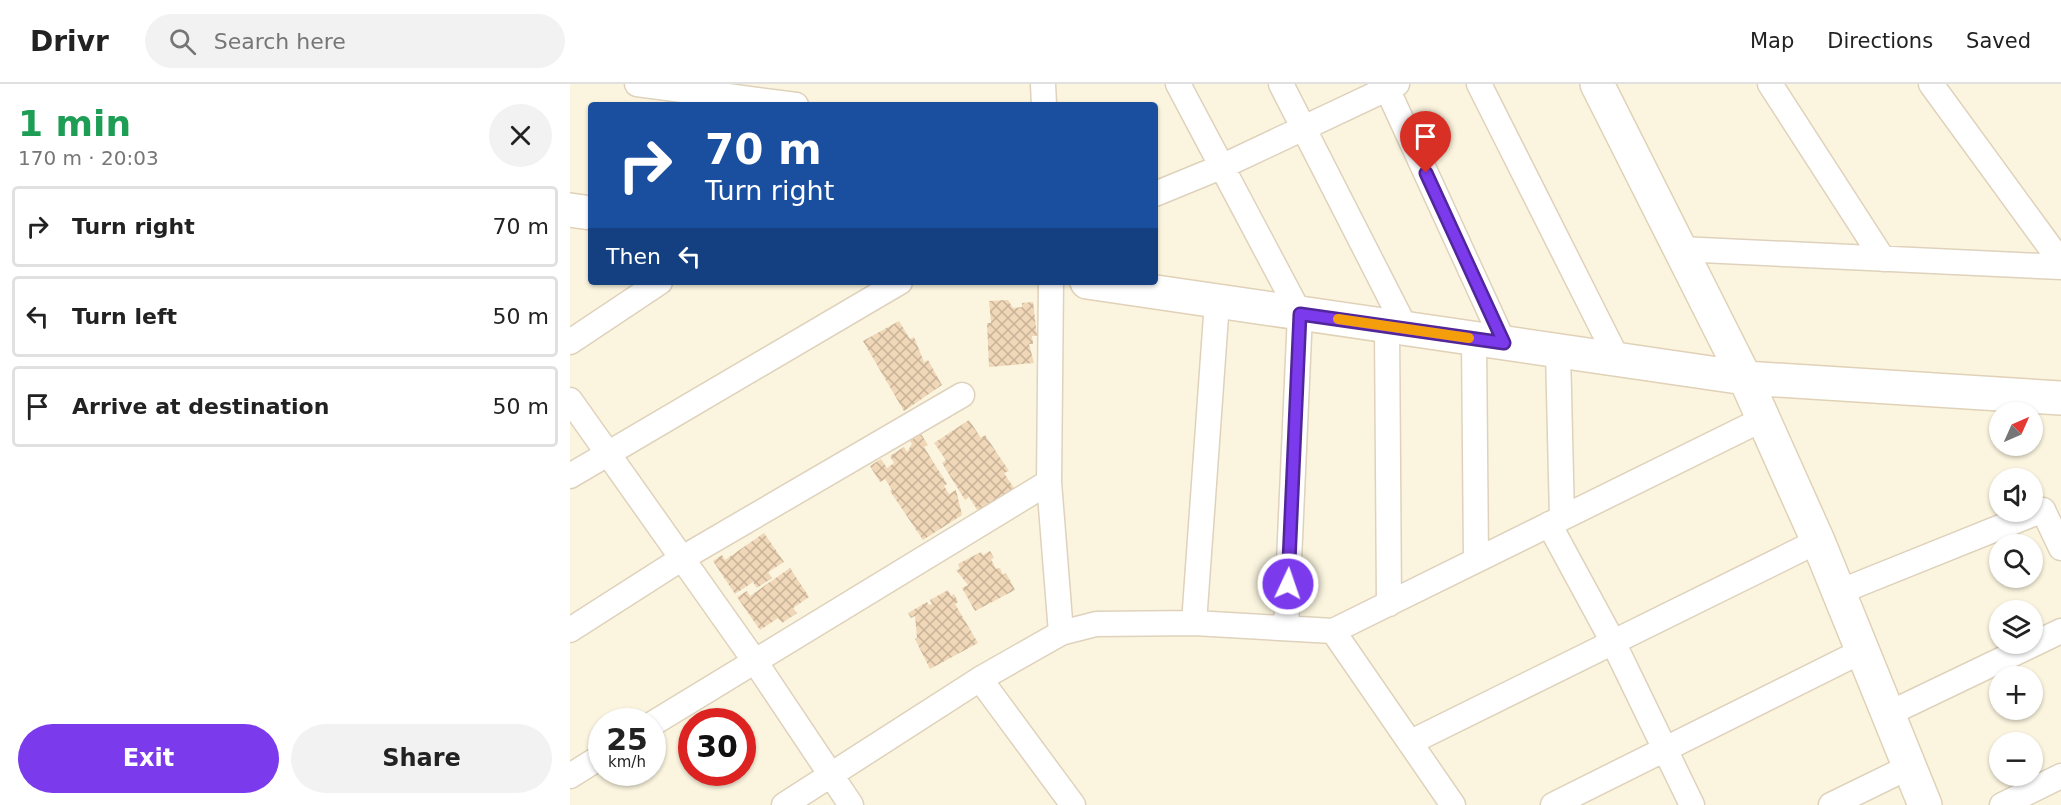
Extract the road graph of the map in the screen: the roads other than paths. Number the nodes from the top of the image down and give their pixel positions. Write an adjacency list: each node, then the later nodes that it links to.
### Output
1 (638, 84): 10 (street)
2 (1043, 84): 11 (street)
3 (1178, 84): 13 (street)
4 (1281, 84): 12 (street)
5 (1479, 84): 30 (street)
6 (1597, 84): 17 (street)
7 (1770, 84): 18 (street)
8 (1931, 84): 19 (street)
9 (1390, 85): 12 (street); 27 (street)
10 (773, 102)
11 (1044, 102)
12 (1304, 128): 13 (street); 26 (street)
13 (1221, 167): 14 (street); 25 (street)
14 (1158, 193)
15 (570, 210): 16 (street)
16 (588, 213)
17 (1680, 249): 18 (street); 31 (street)
18 (1883, 259): 19 (street)
19 (2061, 264)
20 (656, 285): 28 (street)
21 (895, 285): 36 (street)
22 (1051, 285): 38 (street)
23 (1106, 285): 24 (street)
24 (1217, 302): 25 (street); 46 (street)
25 (1300, 314): 26 (street); 47 (street)
26 (1397, 328): 27 (street); 45 (street)
27 (1489, 341): 29 (street); 43 (street)
28 (570, 342)
29 (1558, 351): 30 (street); 39 (street)
30 (1618, 360): 31 (street)
31 (1745, 378): 33 (street); 35 (street)
32 (962, 395): 42 (street)
33 (2061, 398)
34 (570, 400): 36 (street)
35 (1763, 419): 39 (street); 40 (street)
36 (609, 454): 37 (street); 42 (street)
37 (570, 476)
38 (1049, 482): 51 (street); 54 (street)
39 (1555, 521): 43 (street); 52 (street)
40 (1818, 541): 44 (street); 52 (street)
41 (2061, 548): 44 (street)
42 (681, 559): 48 (street); 54 (street)
43 (1476, 560): 45 (street)
44 (1839, 592): 53 (street)
45 (1389, 603): 49 (street)
46 (1194, 623): 47 (street); 51 (street)
47 (1286, 628): 49 (street)
48 (570, 630)
49 (1333, 631): 58 (street)
50 (2061, 631): 56 (street)
51 (1061, 633): 55 (street)
52 (1613, 642): 58 (street); 59 (street)
53 (1862, 651): 56 (street); 59 (street)
54 (754, 660): 57 (street); 64 (street)
55 (980, 680): 64 (street); 68 (street)
56 (1888, 714): 61 (street)
57 (666, 715)
58 (1411, 742): 65 (street)
59 (1665, 749): 69 (street); 70 (street)
60 (588, 765): 62 (street)
61 (1909, 767): 71 (street); 72 (street)
62 (570, 776)
63 (2061, 776): 73 (street)
64 (830, 777): 66 (street); 67 (street)
65 (1447, 803)
66 (784, 805)
67 (851, 805)
68 (1073, 805)
69 (1553, 805)
70 (1692, 805)
71 (1831, 805)
72 (1925, 805)
73 (2002, 805)

